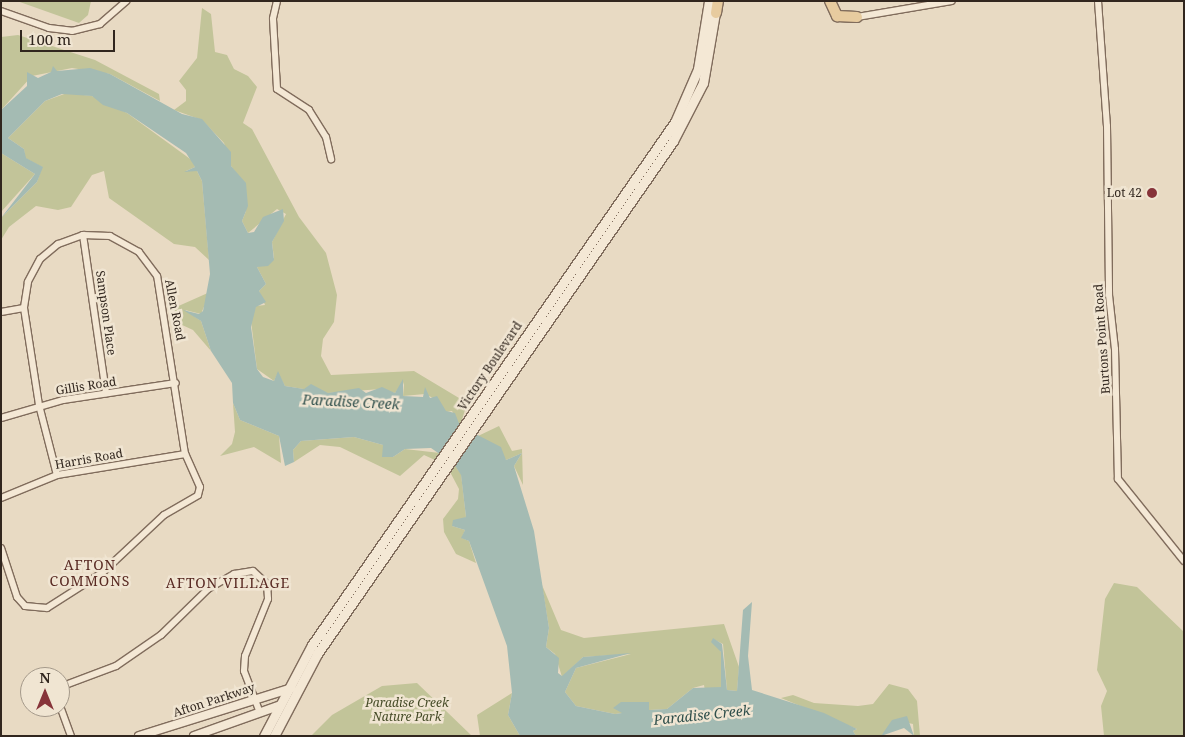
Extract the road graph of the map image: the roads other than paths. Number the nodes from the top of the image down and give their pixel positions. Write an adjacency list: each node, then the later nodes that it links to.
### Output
1 (126, 1): 9 (street)
2 (277, 1): 13 (street)
3 (709, 1): 12 (main road, Victory Boulevard)
4 (717, 1): 10 (main road)
5 (830, 1): 11 (main road)
6 (837, 1): 11 (main road)
7 (952, 1): 11 (street)
8 (1098, 1): 26 (street, Burtons Point Road)
9 (1, 11)
10 (716, 13): 12 (main road, Victory Boulevard)
11 (857, 17)
12 (694, 93): 22 (main road, Victory Boulevard)
13 (331, 159)
14 (83, 235): 15 (street, Allen Road); 17 (street, Allen Road); 18 (street, Sampson Place)
15 (24, 308): 16 (street); 19 (street, Allen Road)
16 (1, 312)
17 (176, 383): 18 (street, Gillis Road); 21 (street, Allen Road)
18 (106, 393): 19 (street, Gillis Road)
19 (38, 405): 20 (street, Gillis Road); 23 (street, Allen Road)
20 (1, 418)
21 (185, 454): 23 (street, Harris Road); 25 (street, Allen Road)
22 (437, 473): 28 (main road, Victory Boulevard); 29 (main road, Victory Boulevard)
23 (57, 475): 24 (street, Harris Road)
24 (1, 498)
25 (1, 548)
26 (1184, 561)
27 (70, 684): 30 (street)
28 (287, 688): 29 (street, Afton Parkway); 30 (street, Afton Parkway); 32 (main road, Victory Boulevard)
29 (297, 688): 31 (main road, Victory Boulevard)
30 (253, 699): 33 (street); 36 (street, Afton Parkway)
31 (290, 700): 32 (street); 39 (main road, Victory Boulevard)
32 (277, 707): 33 (street); 38 (main road, Victory Boulevard)
33 (260, 713): 37 (street)
34 (64, 717): 35 (street)
35 (71, 736)
36 (139, 736)
37 (194, 736)
38 (264, 736)
39 (274, 736)

